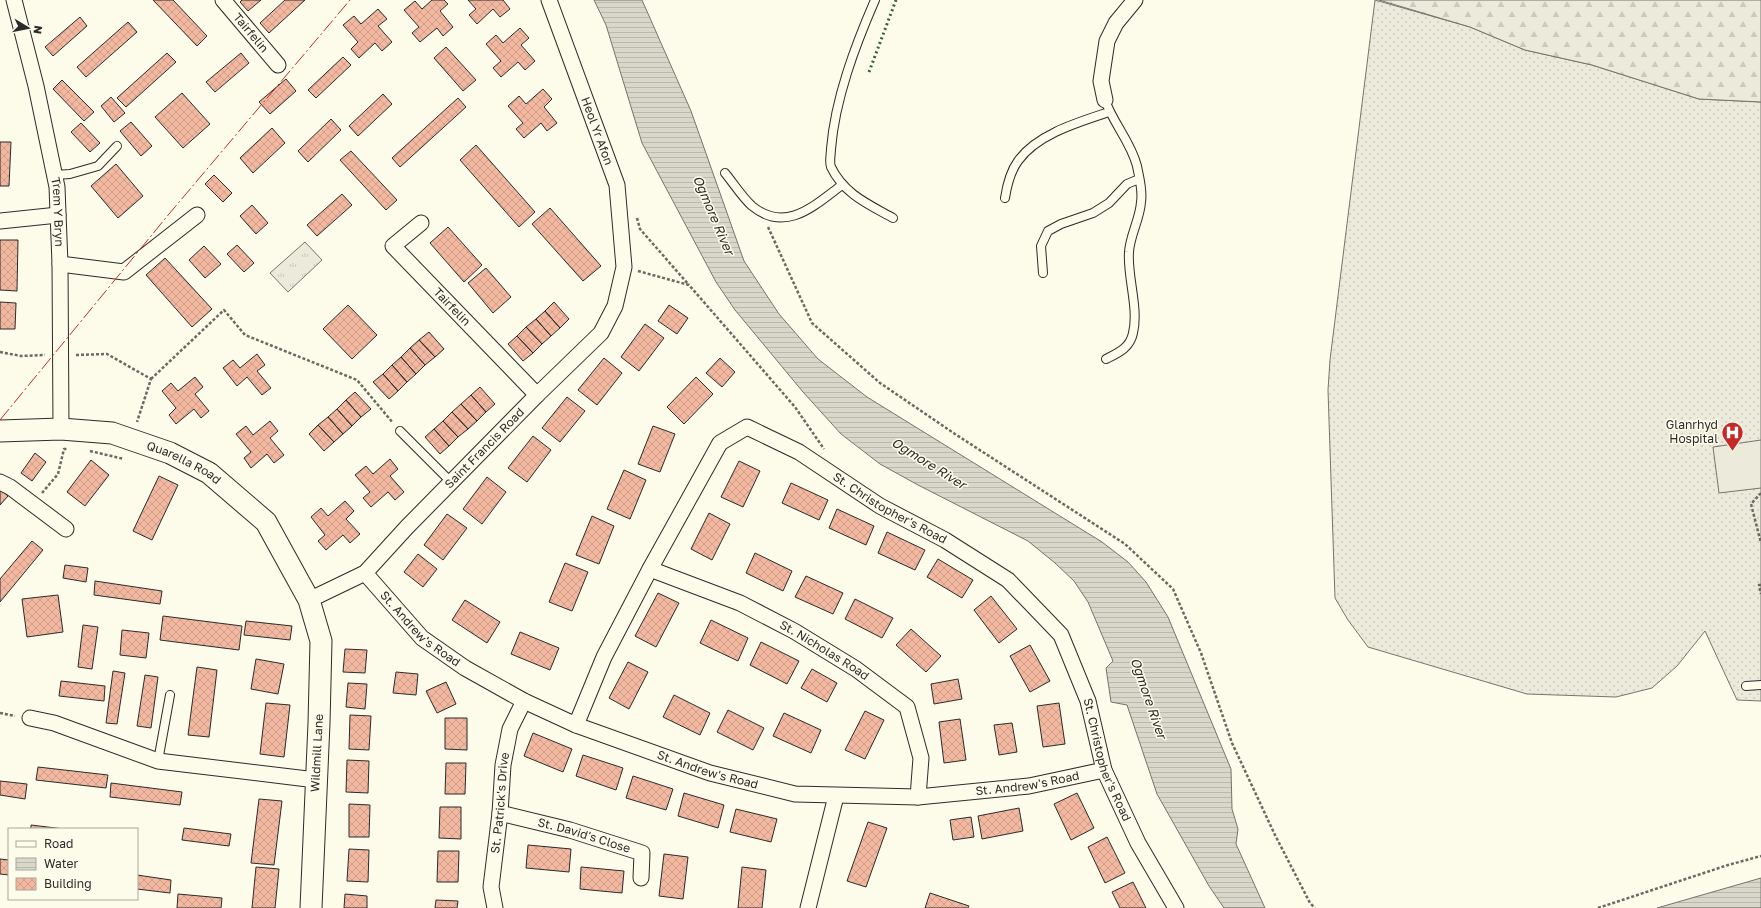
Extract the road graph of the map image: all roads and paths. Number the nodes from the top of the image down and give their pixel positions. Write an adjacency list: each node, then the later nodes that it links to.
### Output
1 (14, 0): 10 (street, Trem Y Bryn)
2 (223, 0): 6 (street, Tairfelin)
3 (549, 0): 21 (street, Heol Yr Afon)
4 (875, 0): 12 (lane)
5 (1135, 0): 7 (street)
6 (278, 65)
7 (1107, 106): 11 (lane); 13 (lane)
8 (117, 146): 10 (lane)
9 (725, 173): 14 (lane)
10 (55, 175): 15 (street, Trem Y Bryn)
11 (1139, 179): 22 (lane); 26 (lane)
12 (842, 185): 14 (lane); 17 (lane)
13 (1005, 198)
14 (761, 212): 66 (path)
15 (58, 215): 18 (street); 20 (street, Trem Y Bryn)
16 (197, 215): 20 (street)
17 (893, 218)
18 (0, 220)
19 (421, 223): 28 (street, Tairfelin)
20 (60, 264): 30 (street, Trem Y Bryn)
21 (624, 267): 28 (street, Saint Francis Road); 35 (path)
22 (1043, 274)
23 (0, 352): 24 (path)
24 (47, 355)
25 (71, 355): 27 (path)
26 (1106, 359)
27 (151, 380): 29 (path); 32 (path)
28 (536, 395): 38 (street, Saint Francis Road)
29 (136, 425)
30 (61, 429): 31 (street, Quarella Road); 47 (street, Quarella Road)
31 (0, 431)
32 (400, 431): 38 (lane)
33 (70, 449): 40 (path)
34 (88, 451): 36 (path)
35 (826, 452)
36 (126, 453)
37 (0, 482): 40 (street)
38 (451, 482): 44 (street, Saint Francis Road)
39 (1761, 493): 42 (path)
40 (33, 504): 41 (street)
41 (66, 529)
42 (1761, 543)
43 (650, 569): 53 (street, St. Christopher's Road); 55 (street, St. Christopher's Road); 58 (street, St. Nicholas Road)
44 (365, 573): 47 (street, Saint Francis Road); 51 (street, St. Andrew's Road)
45 (1761, 585): 46 (path)
46 (1761, 594)
47 (309, 600): 56 (street, Wildmill Lane)
48 (1761, 685): 49 (lane)
49 (1746, 686)
50 (170, 695): 54 (lane)
51 (524, 701): 53 (street, St. Andrew's Road); 59 (street, St. Patrick's Drive)
52 (30, 718): 54 (street)
53 (576, 725): 57 (street, St. Andrew's Road)
54 (158, 761): 56 (street)
55 (1104, 770): 58 (street, St. Andrew's Road); 65 (street, St. Christopher's Road)
56 (316, 780): 62 (street, Wildmill Lane)
57 (836, 796): 58 (street, St. Andrew's Road); 64 (street)
58 (918, 797)
59 (500, 813): 61 (street, St. David's Close); 63 (street, St. Patrick's Drive)
60 (1761, 856): 67 (path)
61 (641, 878)
62 (311, 908)
63 (496, 908)
64 (808, 908)
65 (1176, 908)
66 (1315, 908)
67 (1598, 908)

